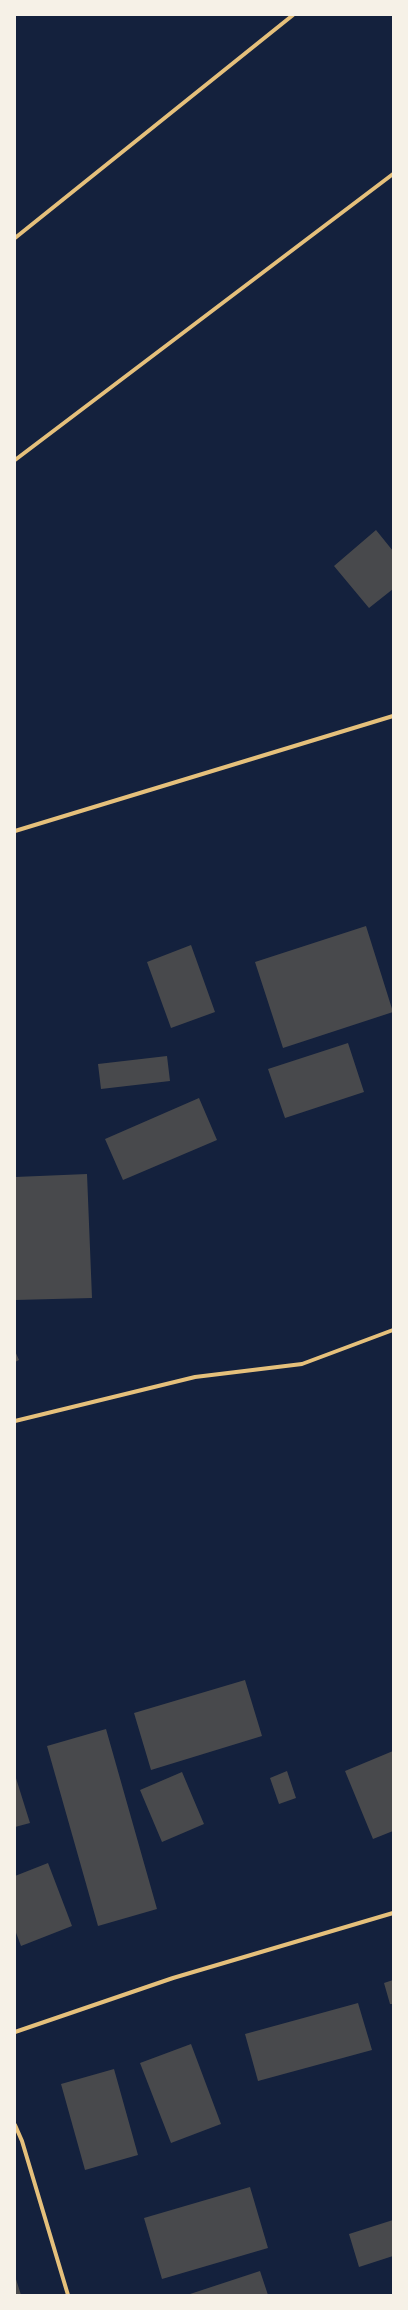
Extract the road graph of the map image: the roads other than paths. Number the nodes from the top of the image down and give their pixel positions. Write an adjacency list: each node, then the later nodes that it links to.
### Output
1 (293, 15): 3 (street)
2 (393, 174): 4 (street)
3 (15, 238)
4 (15, 460)
5 (393, 716): 6 (street)
6 (15, 831)
7 (393, 1330): 8 (street)
8 (15, 1421)
9 (393, 1913): 10 (street)
10 (15, 2032)
11 (15, 2125): 12 (street)
12 (68, 2295)

